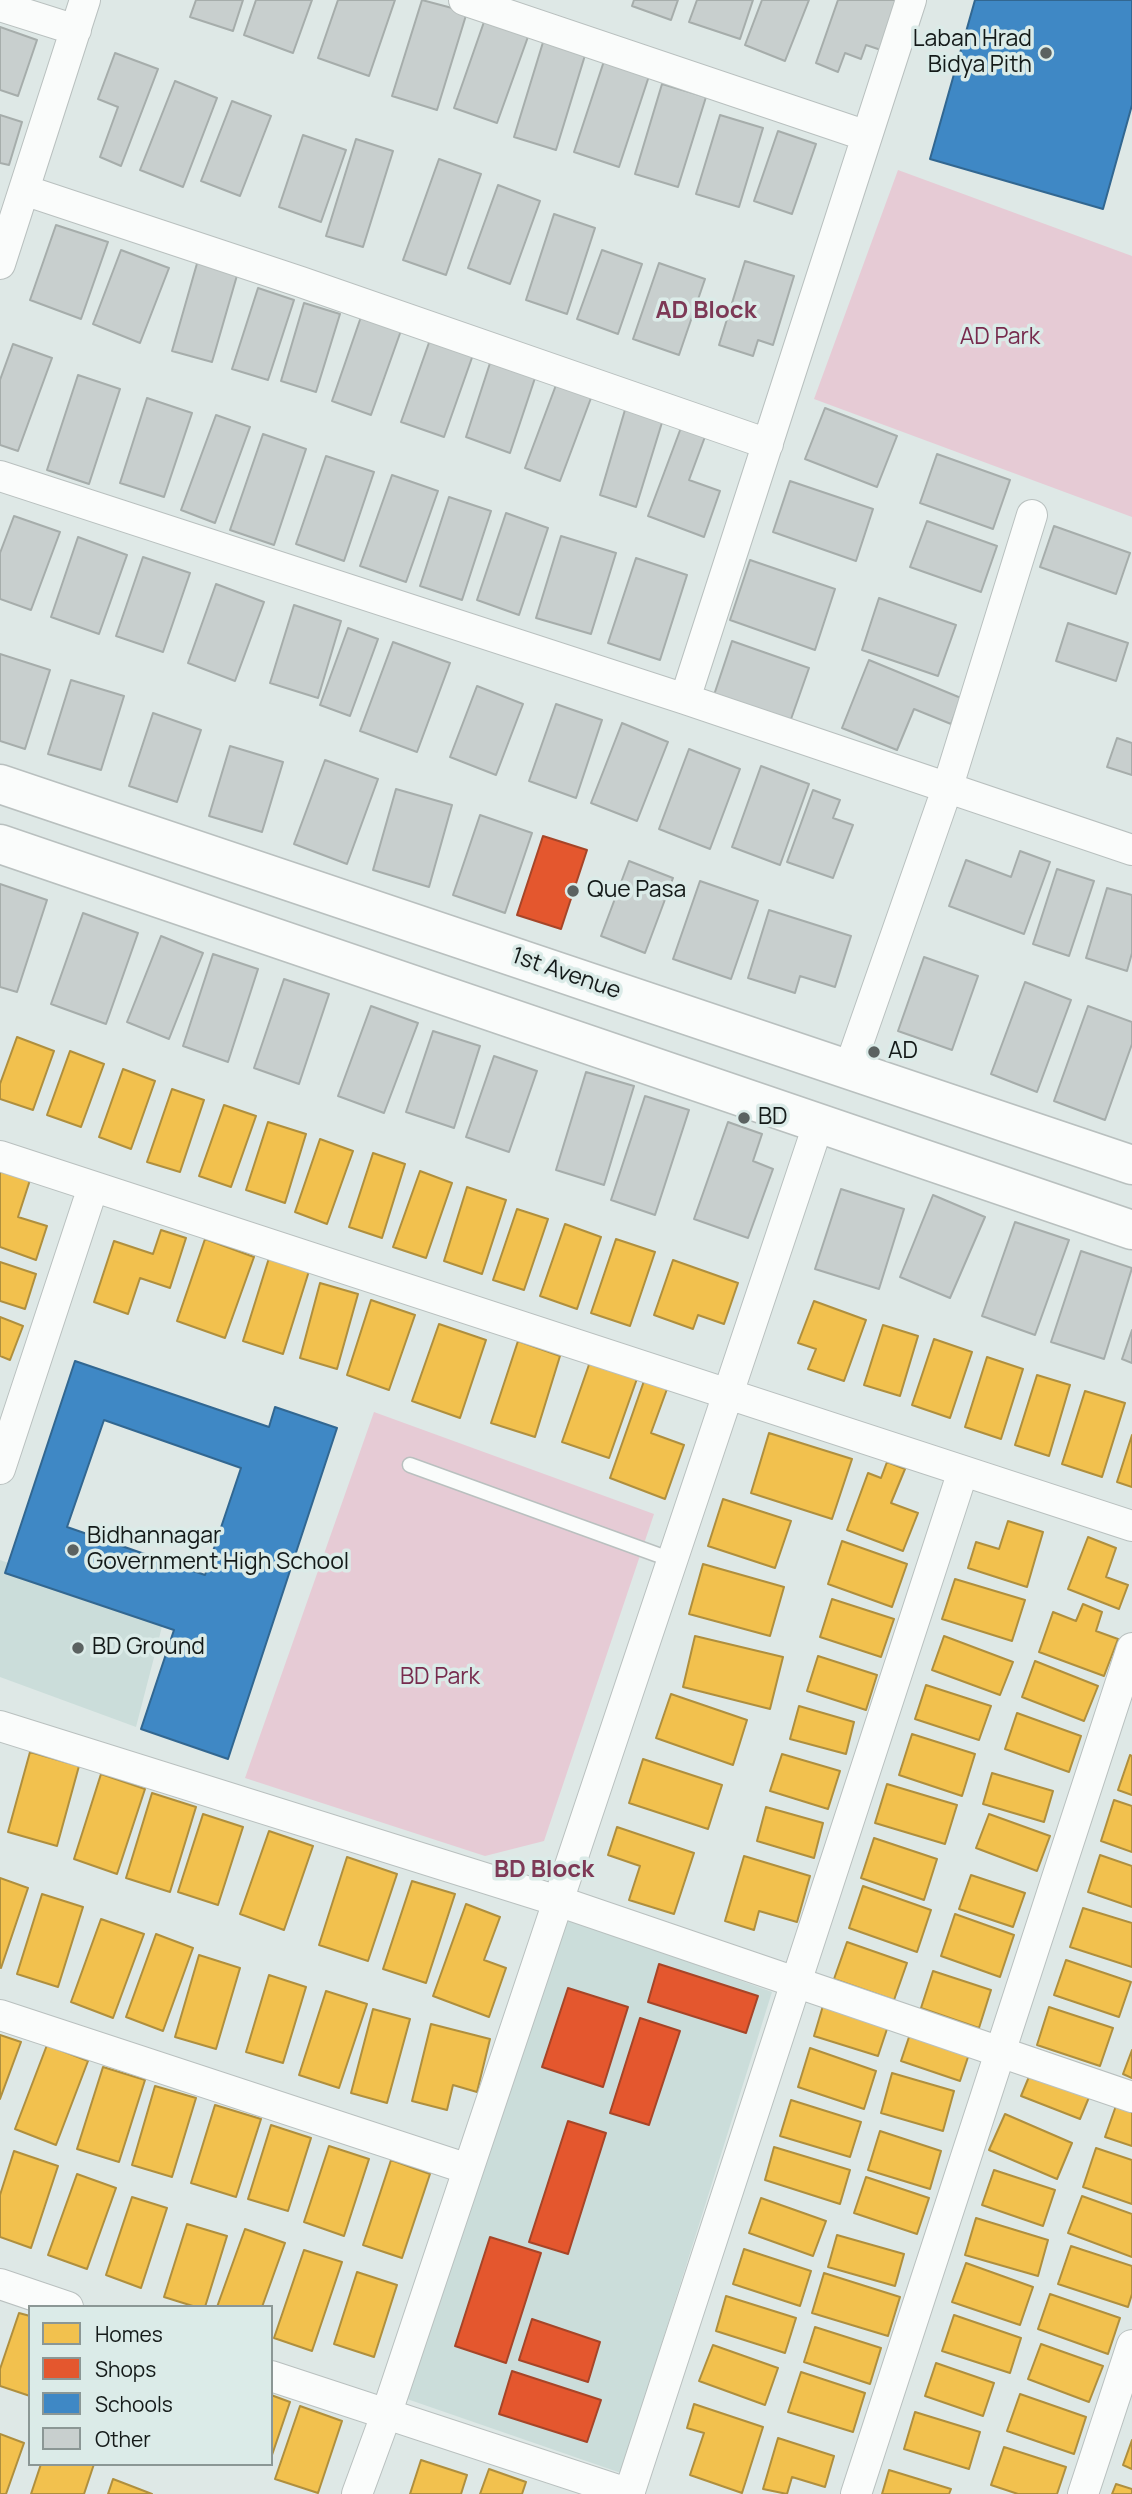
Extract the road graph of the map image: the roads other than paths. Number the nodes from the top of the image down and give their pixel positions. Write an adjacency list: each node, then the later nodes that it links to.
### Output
1 (85, 0): 5 (street)
2 (464, 0): 6 (street)
3 (912, 0): 6 (street)
4 (0, 6): 5 (street)
5 (76, 30): 7 (street)
6 (867, 136): 9 (street)
7 (24, 190): 8 (street); 9 (street)
8 (0, 264)
9 (768, 444): 12 (street)
10 (0, 476): 12 (street)
11 (1032, 515): 14 (street)
12 (685, 699): 14 (street)
13 (0, 784): 17 (main road, 1st Avenue)
14 (948, 786): 16 (street); 17 (street)
15 (0, 844): 18 (main road)
16 (1132, 850)
17 (849, 1069): 20 (main road, 1st Avenue)
18 (818, 1122): 22 (main road); 23 (street)
19 (0, 1156): 21 (street)
20 (1132, 1165)
21 (93, 1187): 23 (street); 25 (street)
22 (1132, 1230)
23 (729, 1394): 26 (street); 28 (street)
24 (410, 1465): 28 (lane)
25 (0, 1469)
26 (963, 1471): 27 (street); 32 (street)
27 (1132, 1526)
28 (673, 1560): 31 (street)
29 (1132, 1648): 34 (street)
30 (0, 1726): 31 (street)
31 (558, 1901): 32 (street); 36 (street)
32 (795, 1983): 34 (street); 43 (street)
33 (0, 2015): 36 (street)
34 (1000, 2053): 35 (street); 44 (street)
35 (1132, 2097)
36 (468, 2169): 41 (street)
37 (0, 2284): 38 (street)
38 (62, 2305)
39 (1132, 2345): 45 (street)
40 (273, 2377): 41 (street)
41 (386, 2414): 42 (street); 43 (street)
42 (357, 2494)
43 (630, 2494)
44 (856, 2494)
45 (1083, 2494)

